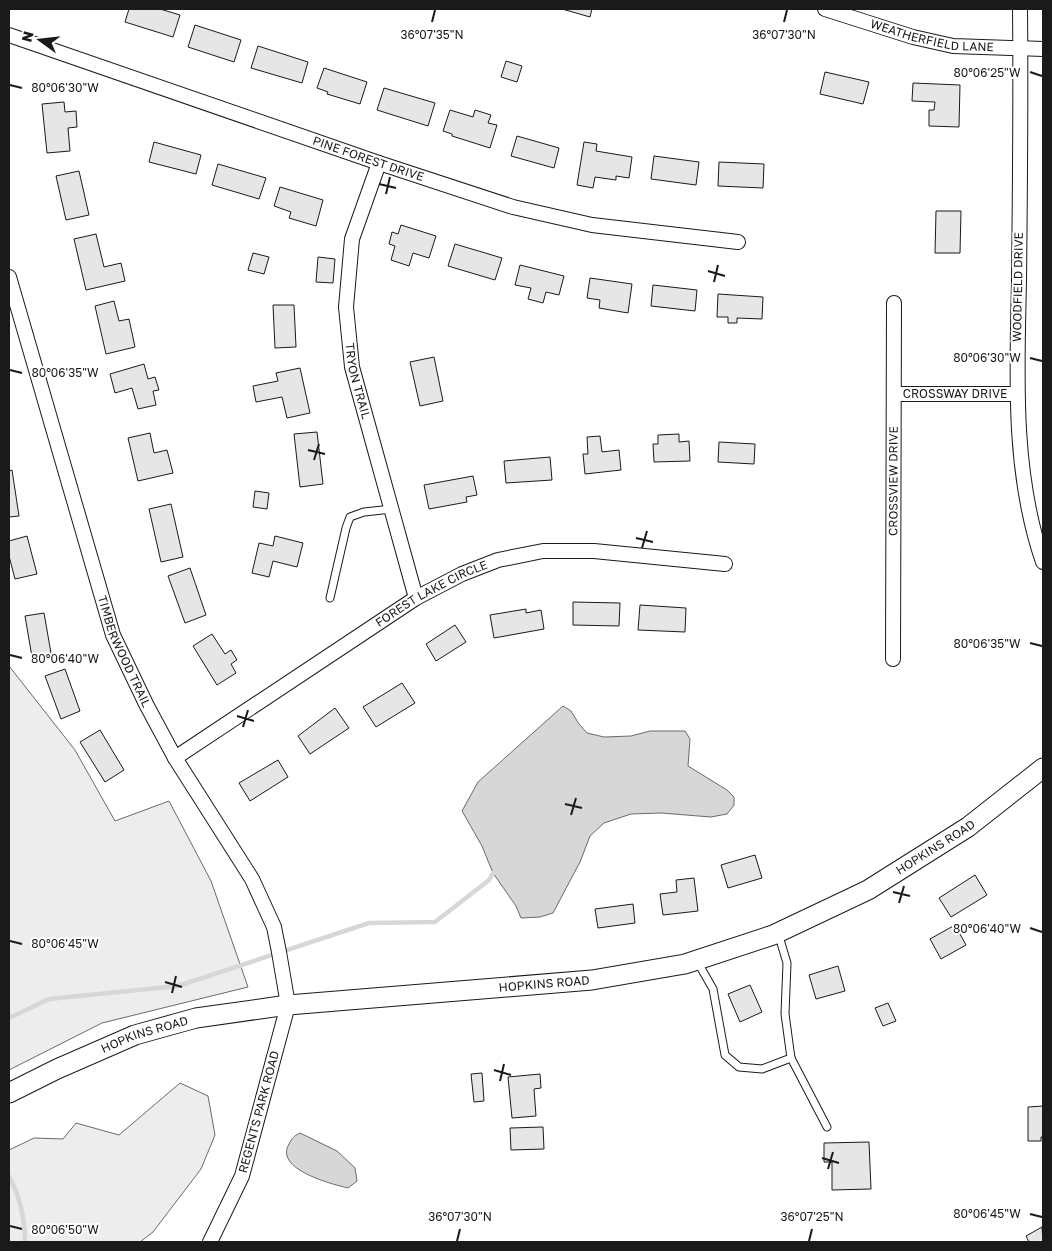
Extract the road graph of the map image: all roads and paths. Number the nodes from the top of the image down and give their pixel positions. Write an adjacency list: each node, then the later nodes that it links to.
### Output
1 (825, 9): 4 (street, WEATHERFIELD LANE)
2 (1020, 9): 4 (street, WOODFIELD DRIVE)
3 (9, 36): 6 (street, PINE FOREST DRIVE)
4 (1020, 47): 5 (street, WEATHERFIELD LANE); 11 (street, WOODFIELD DRIVE)
5 (1043, 49)
6 (379, 162): 7 (street, PINE FOREST DRIVE); 12 (street, TRYON TRAIL)
7 (738, 242)
8 (9, 277): 18 (street, TIMBERWOOD TRAIL)
9 (894, 303): 10 (street, CROSSVIEW DRIVE)
10 (894, 394): 11 (street, CROSSWAY DRIVE); 17 (street, CROSSVIEW DRIVE)
11 (1017, 394): 13 (street, WOODFIELD DRIVE)
12 (392, 510): 15 (lane); 16 (street, TRYON TRAIL)
13 (1043, 562)
14 (725, 564): 16 (street, FOREST LAKE CIRCLE)
15 (330, 598)
16 (416, 598): 18 (street, FOREST LAKE CIRCLE)
17 (893, 659)
18 (175, 758): 22 (street, TIMBERWOOD TRAIL)
19 (1043, 768): 20 (main road, HOPKINS ROAD)
20 (778, 933): 21 (main road, HOPKINS ROAD); 23 (lane)
21 (696, 960): 22 (main road, HOPKINS ROAD); 23 (lane)
22 (288, 1005): 24 (main road, HOPKINS ROAD); 26 (street, REGENTS PARK ROAD)
23 (791, 1058): 25 (lane)
24 (9, 1093)
25 (827, 1127)
26 (210, 1242)

